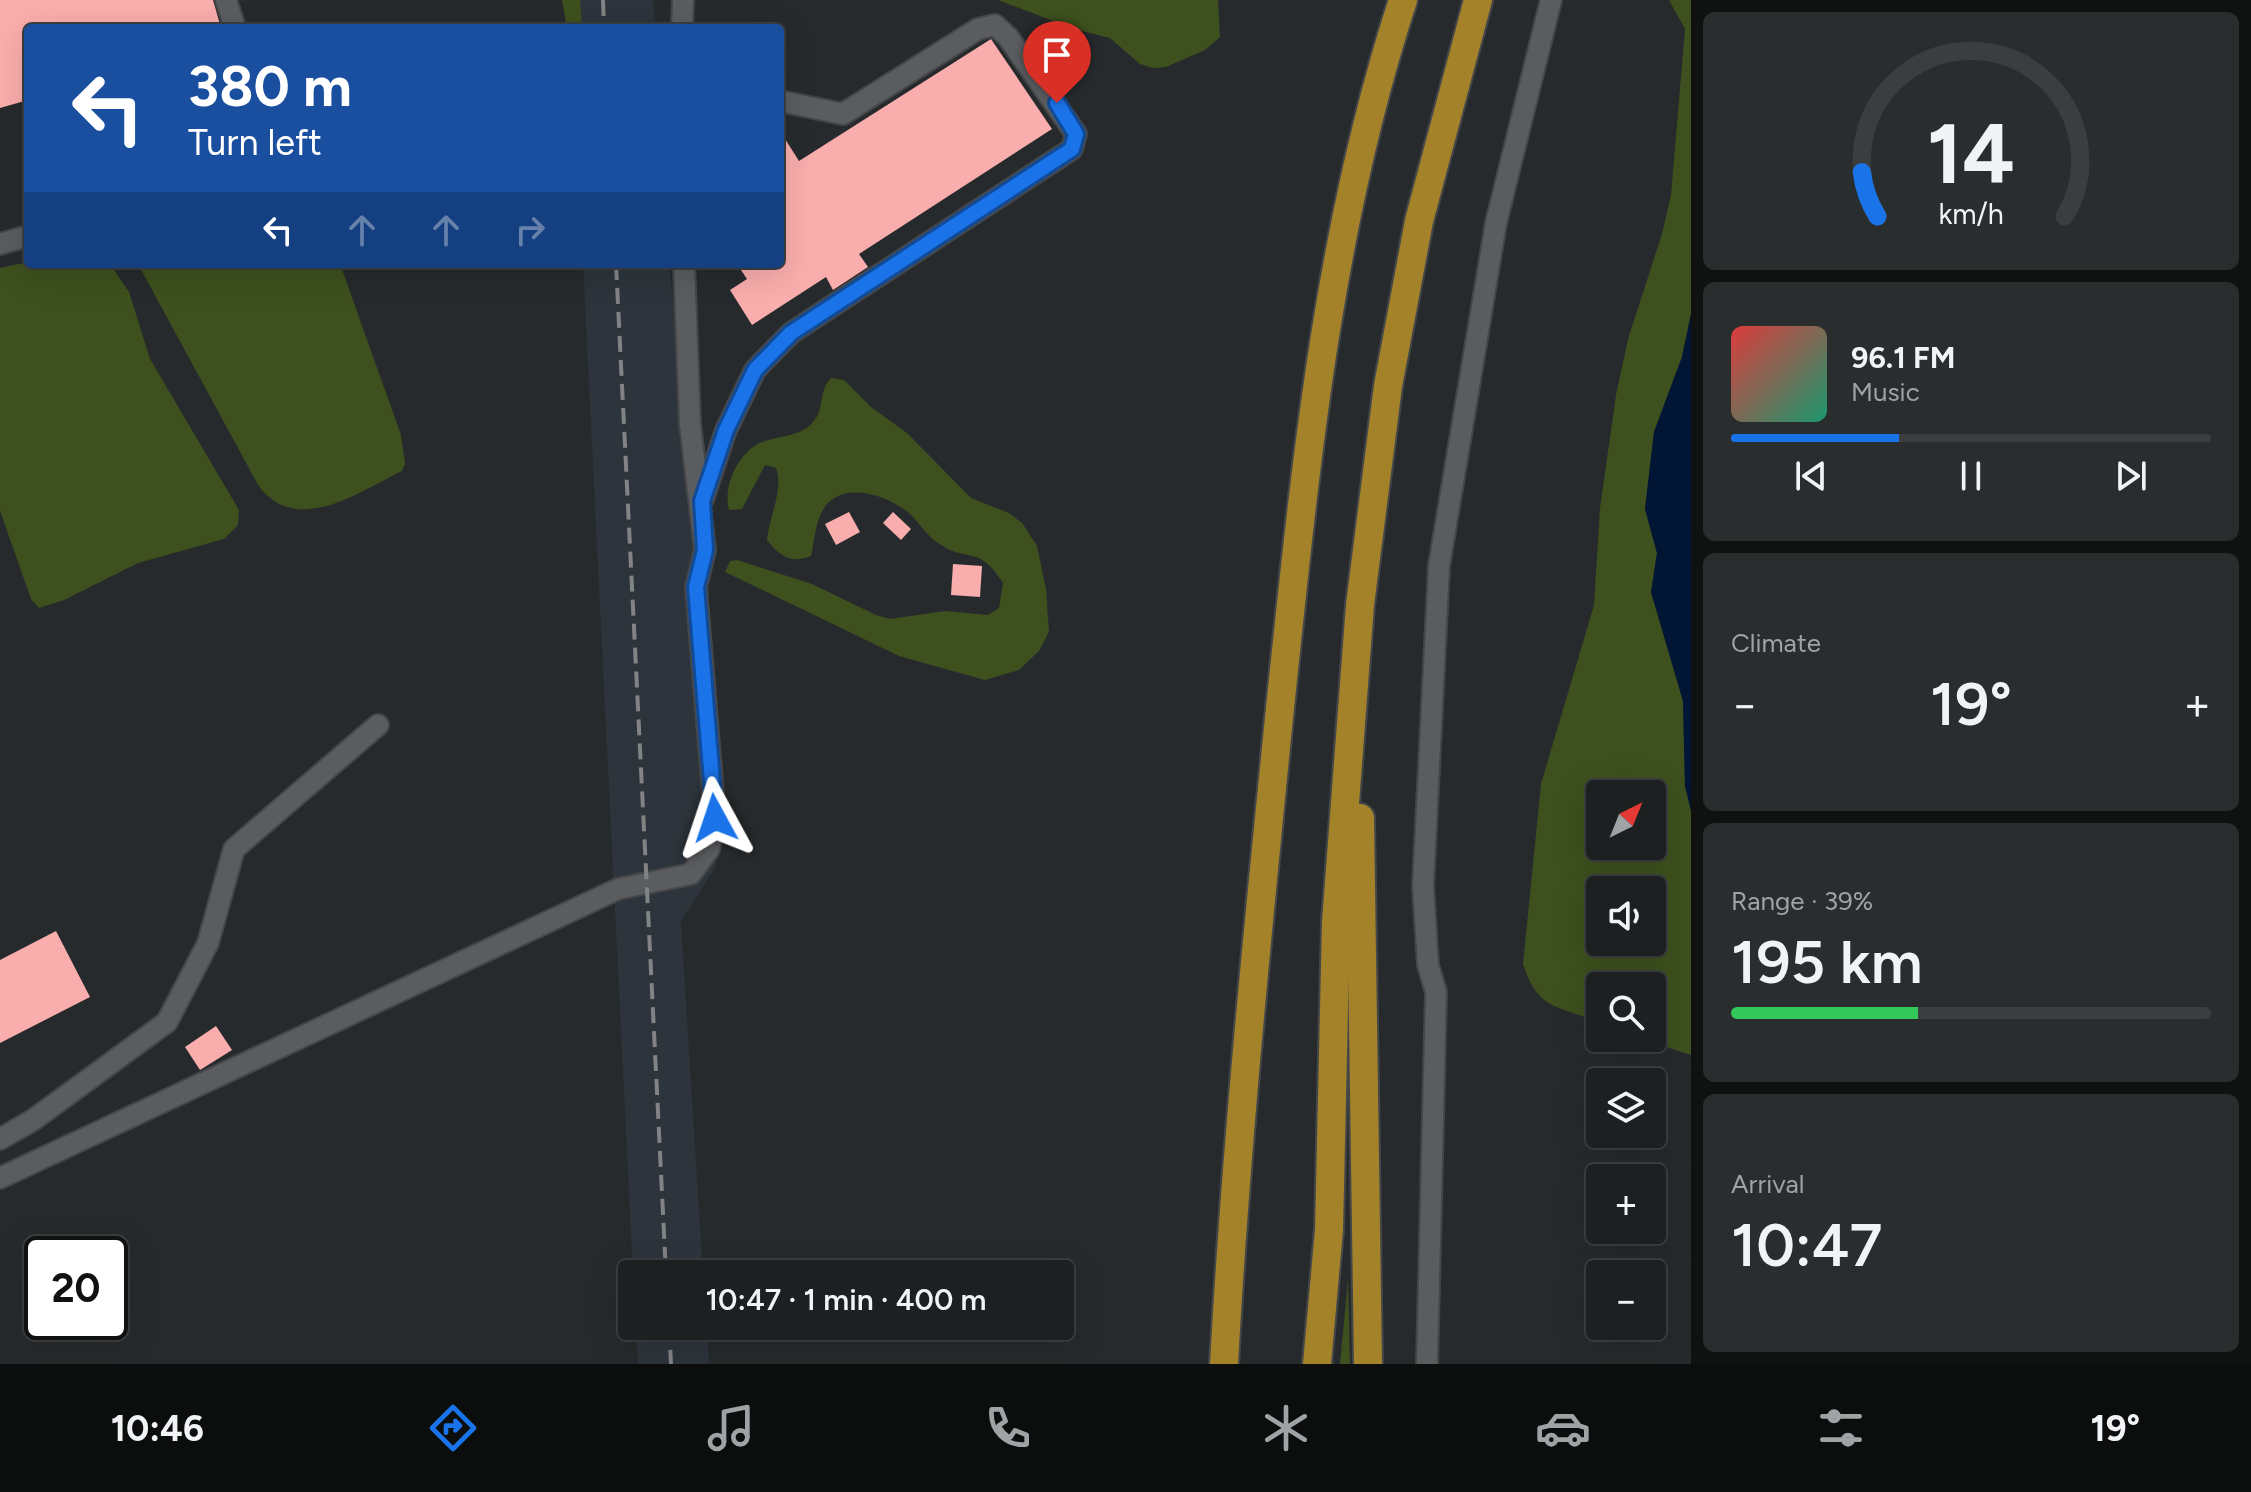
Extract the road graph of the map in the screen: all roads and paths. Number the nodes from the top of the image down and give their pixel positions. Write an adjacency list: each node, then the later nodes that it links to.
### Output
1 (226, 0): 6 (lane)
2 (683, 0): 7 (lane)
3 (1403, 0): 17 (highway)
4 (1478, 0): 13 (highway)
5 (1551, 0): 22 (lane)
6 (234, 24)
7 (682, 24)
8 (784, 102): 12 (lane)
9 (24, 237): 10 (lane)
10 (0, 244)
11 (684, 268): 12 (lane)
12 (702, 501): 16 (lane)
13 (1360, 605): 20 (highway); 21 (highway)
14 (378, 725): 15 (lane)
15 (0, 1139)
16 (0, 1178)
17 (1232, 1218): 18 (highway); 19 (highway)
18 (1205, 1364)
19 (1224, 1364)
20 (1317, 1364)
21 (1368, 1364)
22 (1427, 1364)

